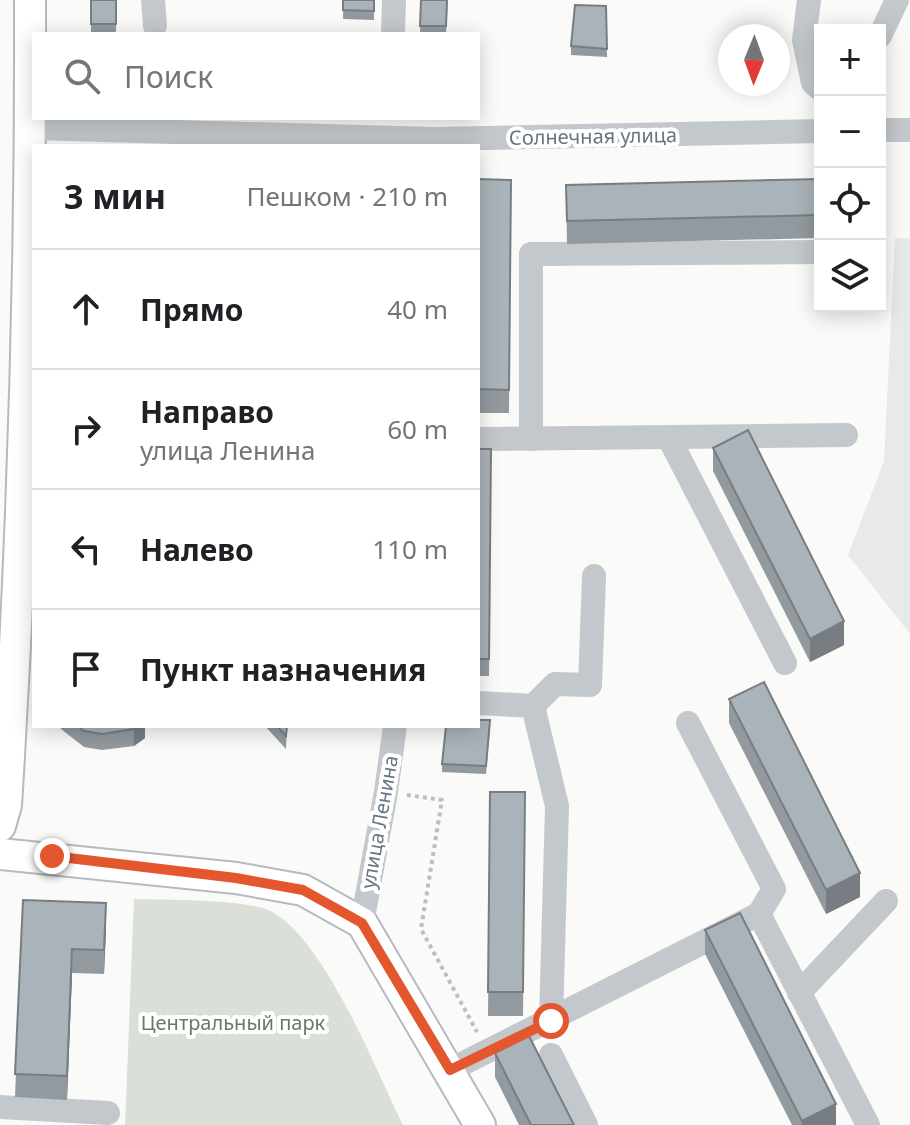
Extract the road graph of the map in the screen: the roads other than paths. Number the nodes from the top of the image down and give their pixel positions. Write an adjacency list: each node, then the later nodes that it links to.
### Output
1 (30, 0): 11 (main road)
2 (153, 0): 7 (street)
3 (394, 0): 8 (street)
4 (809, 0): 9 (street)
5 (897, 0): 6 (street)
6 (886, 24)
7 (155, 26)
8 (393, 32)
9 (814, 84)
10 (417, 120): 15 (street)
11 (31, 128): 15 (street, Солнечная улица); 21 (main road)
12 (886, 130): 13 (street)
13 (910, 130)
14 (814, 131): 15 (street, Солнечная улица)
15 (434, 143)
16 (814, 252): 19 (street)
17 (846, 435): 20 (street)
18 (480, 439): 19 (street)
19 (531, 439): 20 (street)
20 (670, 440): 23 (street)
21 (18, 549): 28 (main road)
22 (594, 576): 25 (street)
23 (785, 663)
24 (480, 703): 25 (street)
25 (533, 706): 34 (street)
26 (688, 723): 31 (street)
27 (395, 728): 32 (street, улица Ленина)
28 (0, 826)
29 (0, 854): 32 (main road)
30 (886, 901): 33 (street)
31 (759, 914): 33 (street); 34 (street)
32 (362, 923): 36 (main road)
33 (799, 993): 41 (street)
34 (551, 1021): 36 (street)
35 (551, 1055): 40 (street)
36 (450, 1070): 39 (main road)
37 (0, 1107): 38 (street)
38 (108, 1113)
39 (480, 1125)
40 (586, 1125)
41 (868, 1125)

